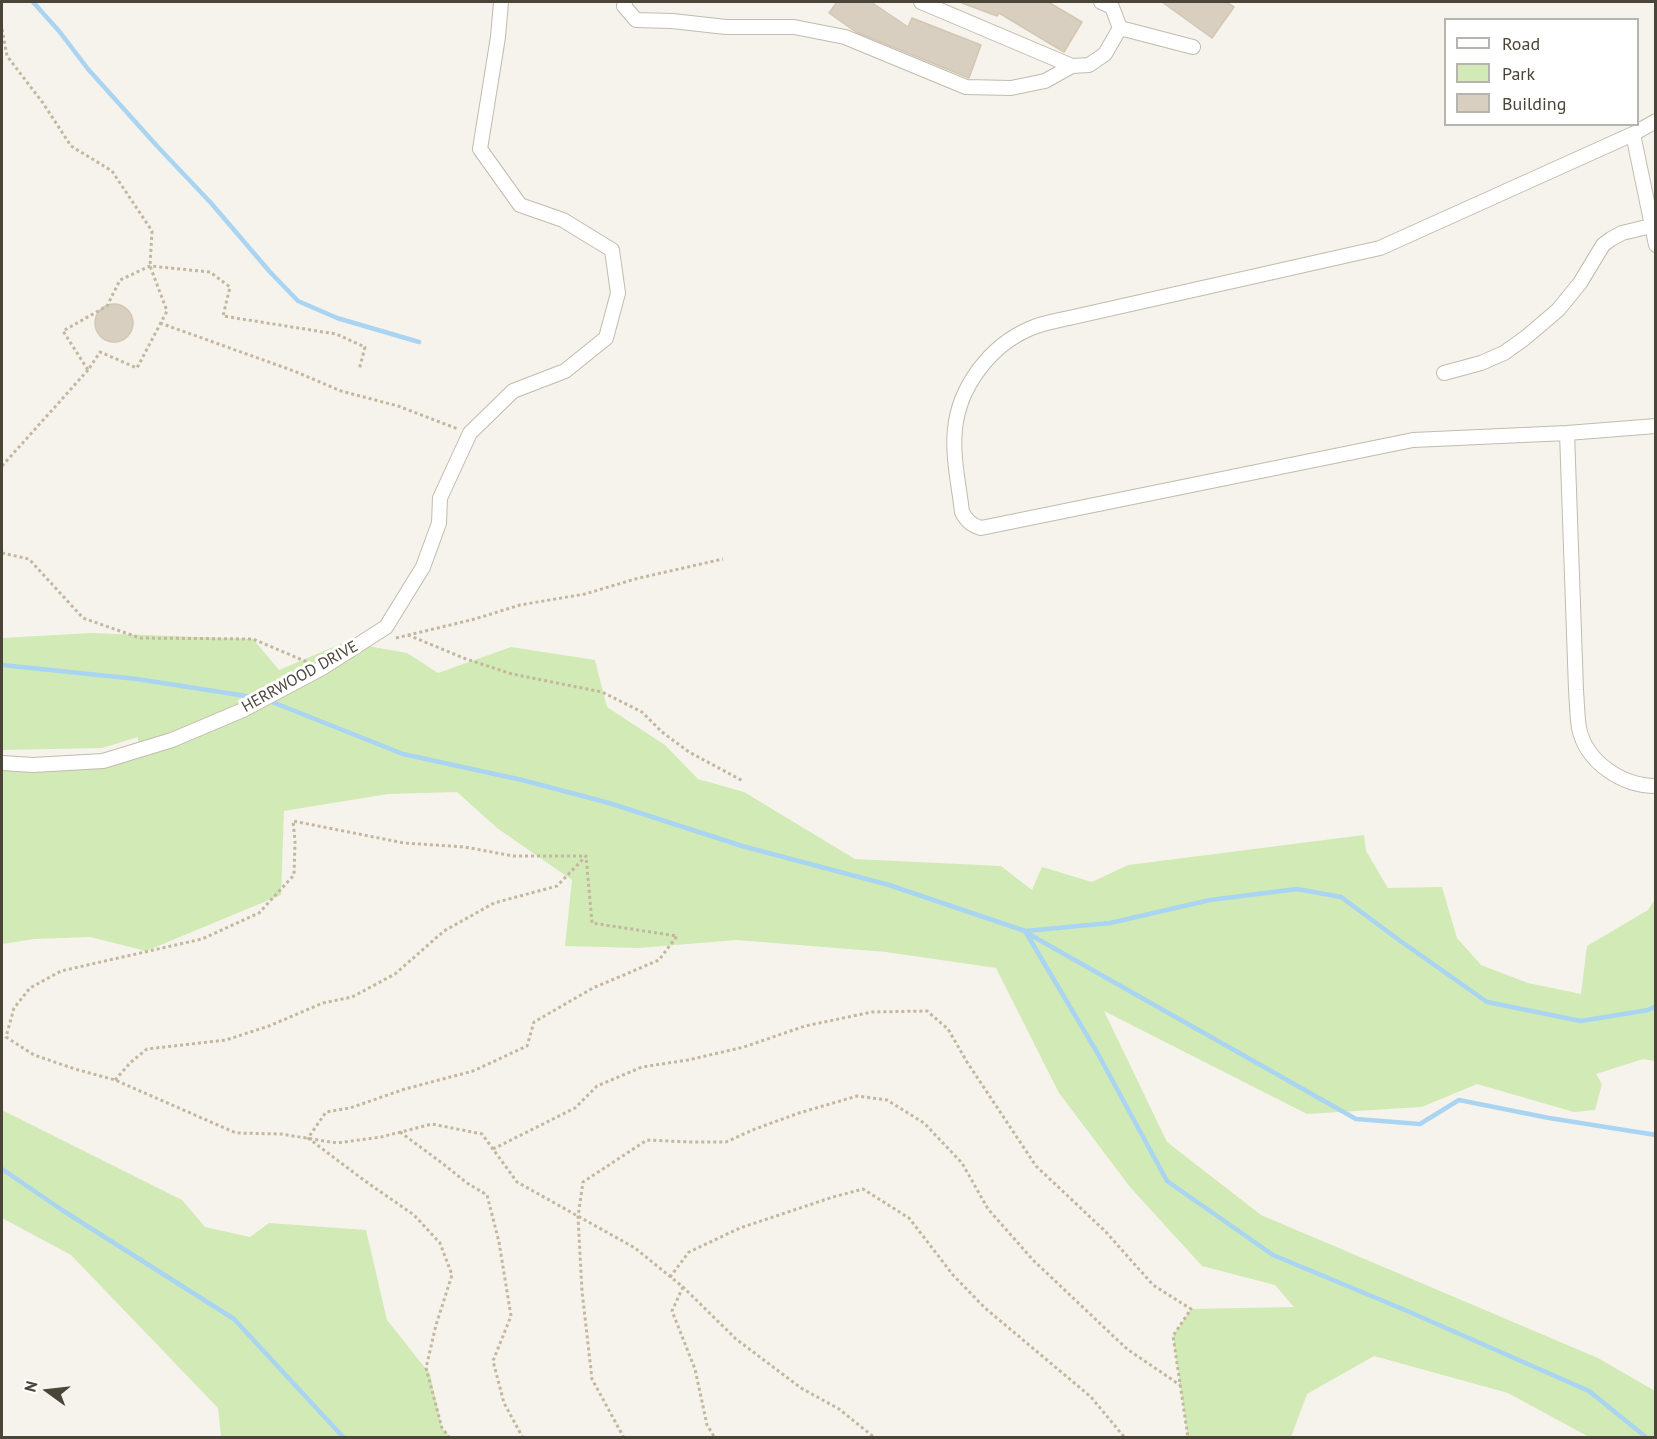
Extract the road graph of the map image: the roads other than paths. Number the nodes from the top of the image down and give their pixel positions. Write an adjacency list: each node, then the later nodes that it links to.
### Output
1 (501, 2): 15 (street, HERRWOOD DRIVE)
2 (625, 2): 7 (street)
3 (921, 2): 7 (street)
4 (1101, 2): 5 (street)
5 (1120, 28): 6 (street); 7 (street)
6 (1193, 47)
7 (1072, 66)
8 (1656, 121): 9 (street)
9 (1633, 134): 10 (street); 14 (street)
10 (1651, 226): 11 (street); 12 (street)
11 (1656, 245)
12 (1444, 373)
13 (1656, 426): 14 (street)
14 (1567, 433): 16 (street)
15 (2, 763)
16 (1656, 786)

